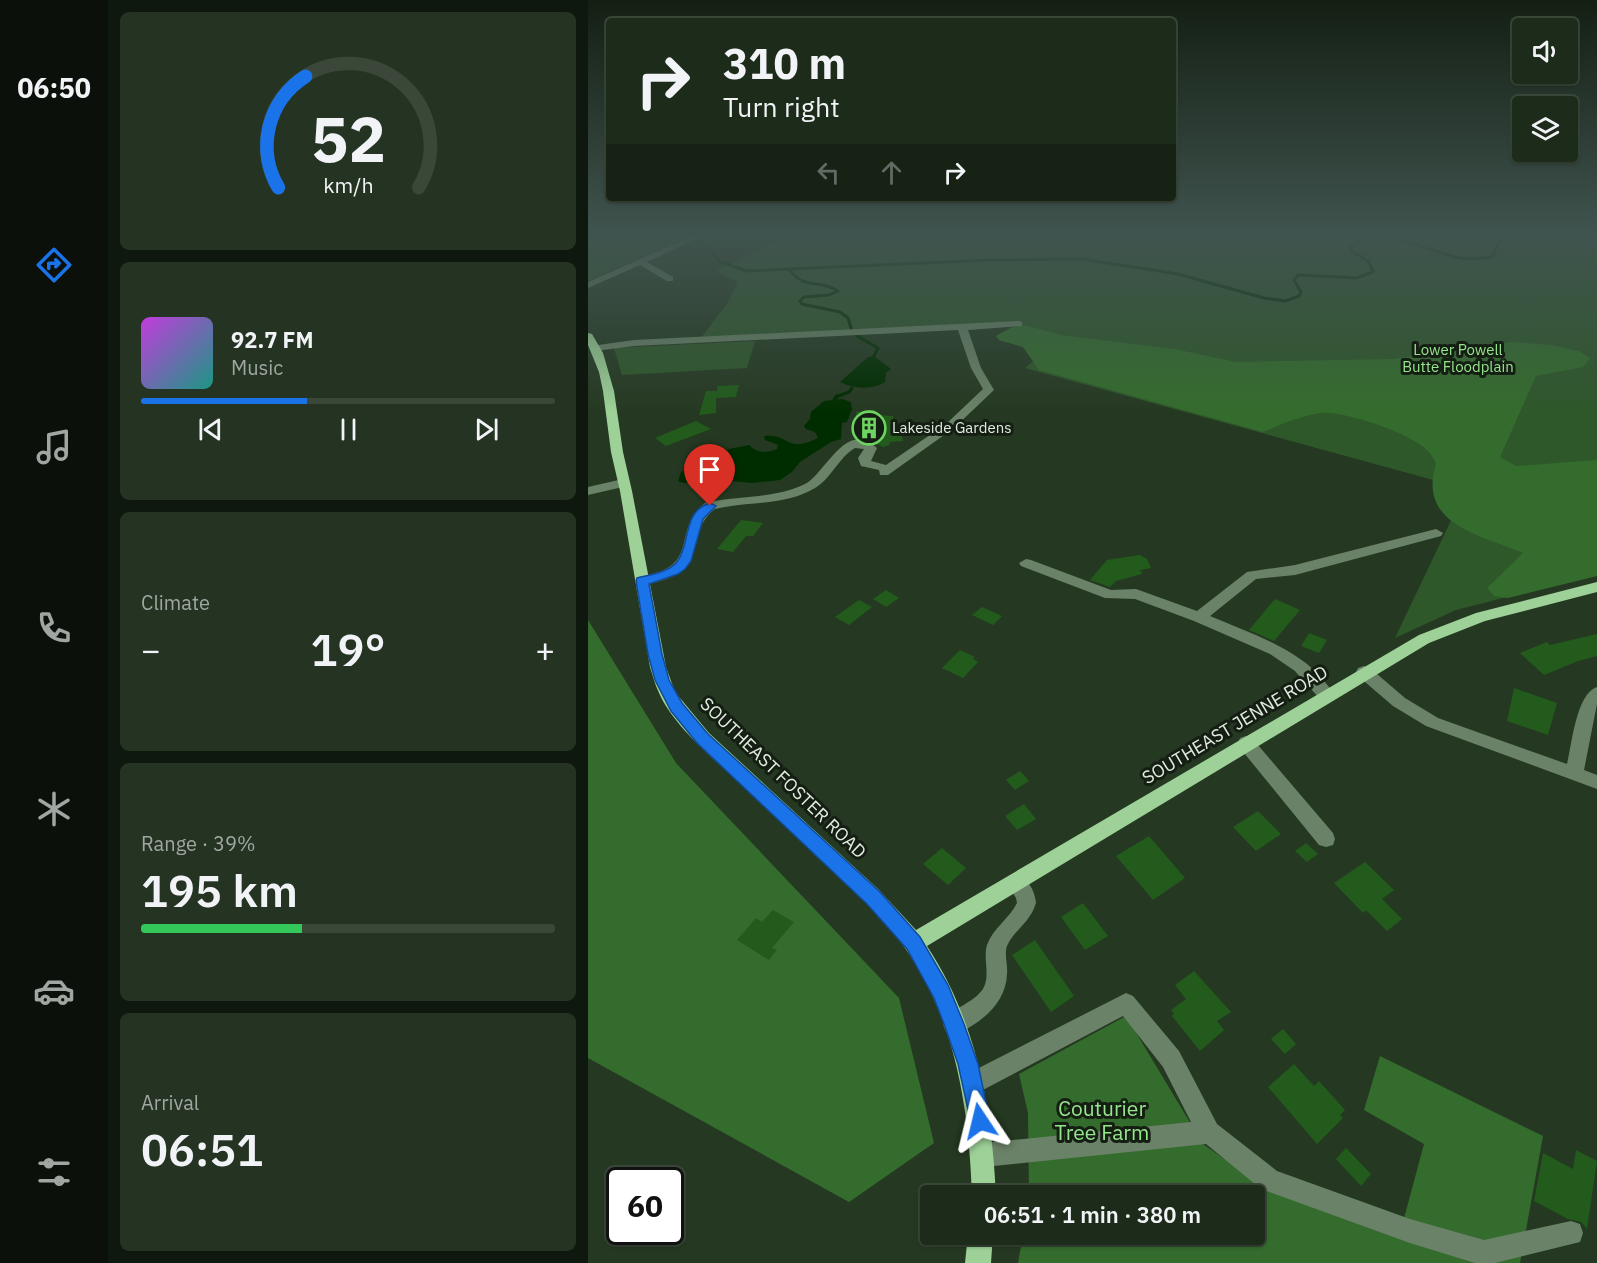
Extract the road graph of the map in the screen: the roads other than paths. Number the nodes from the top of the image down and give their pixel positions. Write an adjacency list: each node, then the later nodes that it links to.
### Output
1 (1019, 324): 2 (street)
2 (962, 327): 3 (street); 8 (street)
3 (592, 342): 4 (main road, SOUTHEAST FOSTER ROAD)
4 (623, 483): 5 (street); 8 (main road, SOUTHEAST FOSTER ROAD)
5 (588, 490)
6 (1436, 533): 10 (street)
7 (1026, 563): 10 (street)
8 (642, 581): 19 (main road, SOUTHEAST FOSTER ROAD)
9 (1597, 586): 11 (main road, SOUTHEAST JENNE ROAD)
10 (1199, 617): 13 (street)
11 (1364, 672): 13 (main road, SOUTHEAST JENNE ROAD); 15 (street)
12 (1597, 693): 15 (street)
13 (1326, 695): 14 (main road, SOUTHEAST JENNE ROAD)
14 (1246, 743): 17 (street); 18 (main road, SOUTHEAST JENNE ROAD)
15 (1574, 774): 16 (street)
16 (1597, 782)
17 (1326, 839)
18 (1016, 882): 19 (main road, SOUTHEAST JENNE ROAD); 20 (street)
19 (914, 943): 20 (main road, SOUTHEAST FOSTER ROAD)
20 (954, 1024): 21 (main road, SOUTHEAST FOSTER ROAD)
21 (973, 1083): 22 (street); 23 (main road, SOUTHEAST FOSTER ROAD)
22 (1209, 1132): 23 (street); 25 (street)
23 (984, 1155): 24 (main road, SOUTHEAST FOSTER ROAD)
24 (984, 1185)
25 (1571, 1233)
26 (980, 1245): 27 (main road)
27 (978, 1263)

